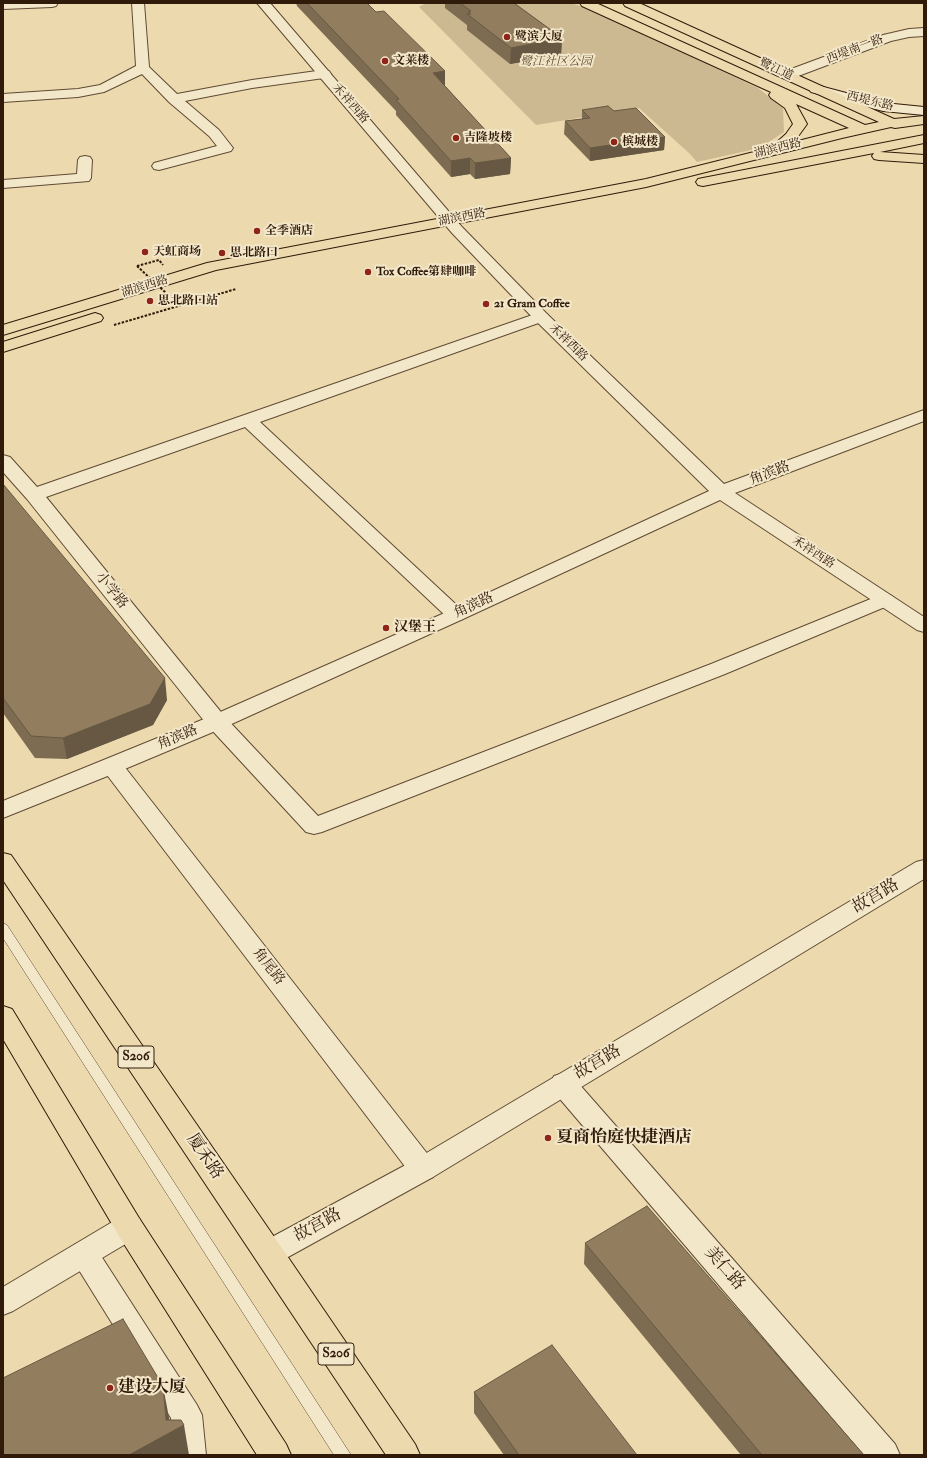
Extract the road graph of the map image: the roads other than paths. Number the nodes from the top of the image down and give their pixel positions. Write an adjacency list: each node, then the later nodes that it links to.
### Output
1 (52, 3): 6 (street)
2 (138, 3): 8 (street)
3 (263, 3): 9 (street, 禾祥西路)
4 (586, 3): 11 (main road, 鹭江道)
5 (629, 3): 10 (main road, 鹭江道)
6 (3, 5)
7 (924, 32): 10 (street, 西堤南一路)
8 (143, 68): 13 (street); 14 (street)
9 (324, 74): 14 (street); 30 (street, 禾祥西路)
10 (788, 76): 12 (main road, 鹭江道)
11 (763, 85): 18 (main road, 鹭江道); 22 (main road)
12 (816, 89): 15 (street, 西堤东路); 17 (main road, 鹭江道)
13 (3, 98)
14 (174, 99): 26 (street)
15 (924, 111)
16 (924, 120): 17 (main road, 湖滨西路)
17 (892, 123): 18 (main road, 湖滨西路); 19 (main road); 20 (main road, 鹭江道)
18 (863, 129): 19 (main road, 鹭江道); 22 (main road, 湖滨西路)
19 (881, 138): 21 (main road, 鹭江道); 28 (main road)
20 (924, 138): 21 (main road, 湖滨西路)
21 (896, 144): 23 (main road, 鹭江道); 27 (main road, 湖滨西路)
22 (775, 150): 30 (main road, 湖滨西路)
23 (924, 156)
24 (924, 159): 27 (main road)
25 (86, 160): 29 (street)
26 (159, 166)
27 (780, 167): 28 (main road, 湖滨西路)
28 (708, 181): 30 (main road, 湖滨西路)
29 (3, 184)
30 (453, 225): 31 (main road, 湖滨西路); 32 (street, 禾祥西路); 34 (main road, 湖滨西路)
31 (175, 300)
32 (541, 317): 37 (street); 39 (street, 禾祥西路)
33 (110, 320): 35 (main road)
34 (3, 330)
35 (3, 347)
36 (924, 415): 39 (street, 角滨路)
37 (248, 420): 40 (street); 42 (street)
38 (3, 461): 40 (street, 小学路)
39 (721, 492): 41 (street, 禾祥西路); 42 (street, 角滨路)
40 (34, 495): 44 (street, 小学路)
41 (885, 600): 43 (street, 禾祥西路); 44 (street, 小学路)
42 (456, 615): 44 (street, 角滨路)
43 (924, 626)
44 (217, 722): 45 (street, 角滨路)
45 (112, 766): 46 (street, 角滨路); 52 (street, 角尾路)
46 (3, 810)
47 (3, 861): 54 (main road, 厦禾路 / S206)
48 (924, 868): 51 (street, 故宫路)
49 (3, 928): 59 (lane)
50 (3, 1016): 53 (main road)
51 (563, 1084): 52 (street, 故宫路); 61 (street, 美仁路)
52 (424, 1168): 54 (street, 故宫路)
53 (129, 1227): 55 (street); 58 (main road)
54 (269, 1253): 60 (main road, 厦禾路 / S206)
55 (84, 1254): 56 (street); 57 (street)
56 (3, 1302)
57 (190, 1455)
58 (275, 1455)
59 (343, 1455)
60 (404, 1455)
61 (884, 1455)

